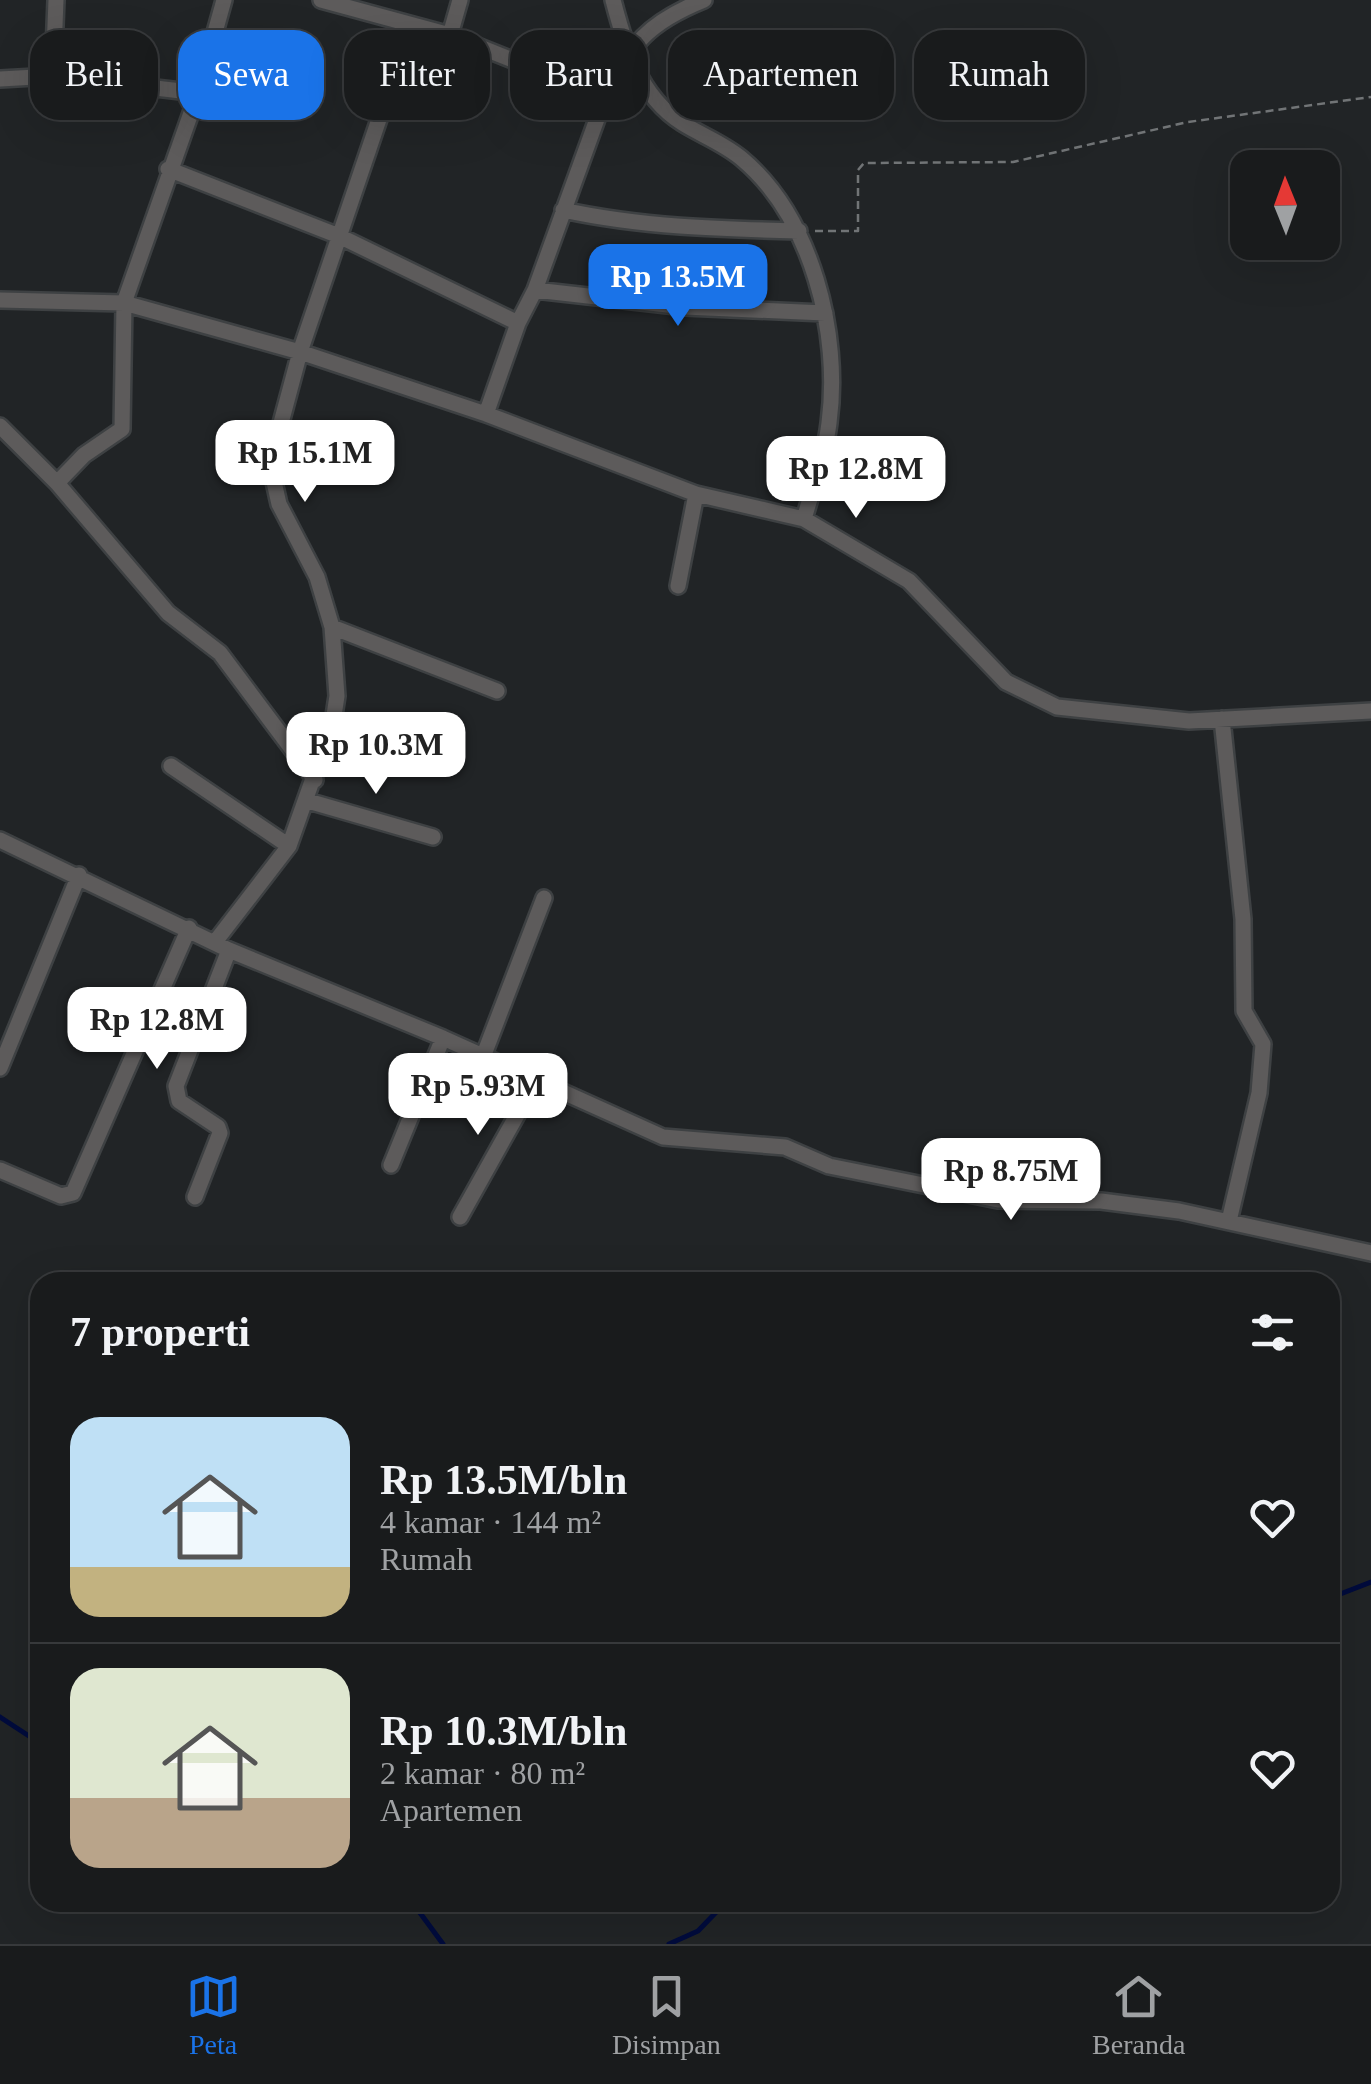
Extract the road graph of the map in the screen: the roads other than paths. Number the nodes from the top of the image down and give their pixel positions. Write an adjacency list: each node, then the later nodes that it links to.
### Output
1 (56, 0): 8 (street)
2 (224, 0): 9 (street)
3 (320, 0): 7 (street)
4 (460, 0): 11 (street)
5 (612, 0): 12 (street)
6 (704, 0): 13 (street)
7 (411, 24): 10 (street); 22 (street)
8 (55, 30)
9 (216, 30)
10 (432, 30)
11 (451, 30)
12 (621, 30)
13 (648, 32)
14 (30, 77): 15 (street)
15 (0, 79)
16 (648, 84): 21 (street)
17 (188, 120): 19 (street)
18 (596, 120): 20 (street)
19 (168, 169): 22 (street); 25 (street)
20 (563, 210): 21 (street); 23 (street)
21 (798, 231): 26 (street)
22 (340, 236): 27 (street); 28 (street)
23 (535, 290): 26 (street); 27 (street)
24 (0, 300): 25 (street)
25 (124, 303): 28 (street); 31 (street)
26 (824, 313): 33 (street)
27 (518, 322): 29 (street)
28 (300, 352): 29 (street); 35 (street)
29 (486, 414): 32 (street)
30 (0, 426): 31 (street)
31 (57, 482): 40 (street)
32 (696, 494): 33 (street); 34 (street)
33 (804, 519): 38 (street)
34 (678, 586)
35 (332, 627): 36 (street); 40 (street)
36 (497, 691)
37 (1371, 711): 38 (street)
38 (1222, 719): 58 (street)
39 (170, 766): 44 (street)
40 (316, 780): 41 (street)
41 (308, 801): 42 (street); 44 (street)
42 (433, 837)
43 (0, 840): 45 (street)
44 (288, 846): 48 (street)
45 (79, 875): 47 (street); 52 (street)
46 (544, 898): 50 (street)
47 (188, 928): 48 (street); 55 (street)
48 (222, 946): 49 (street); 56 (street)
49 (443, 1038): 50 (street); 54 (street)
50 (478, 1054): 51 (street); 51 (street)
51 (504, 1067): 53 (street)
52 (0, 1068)
53 (536, 1081): 57 (street); 58 (street)
54 (391, 1164)
55 (0, 1170)
56 (195, 1197)
57 (460, 1217)
58 (1228, 1221): 59 (street)
59 (1371, 1253)

